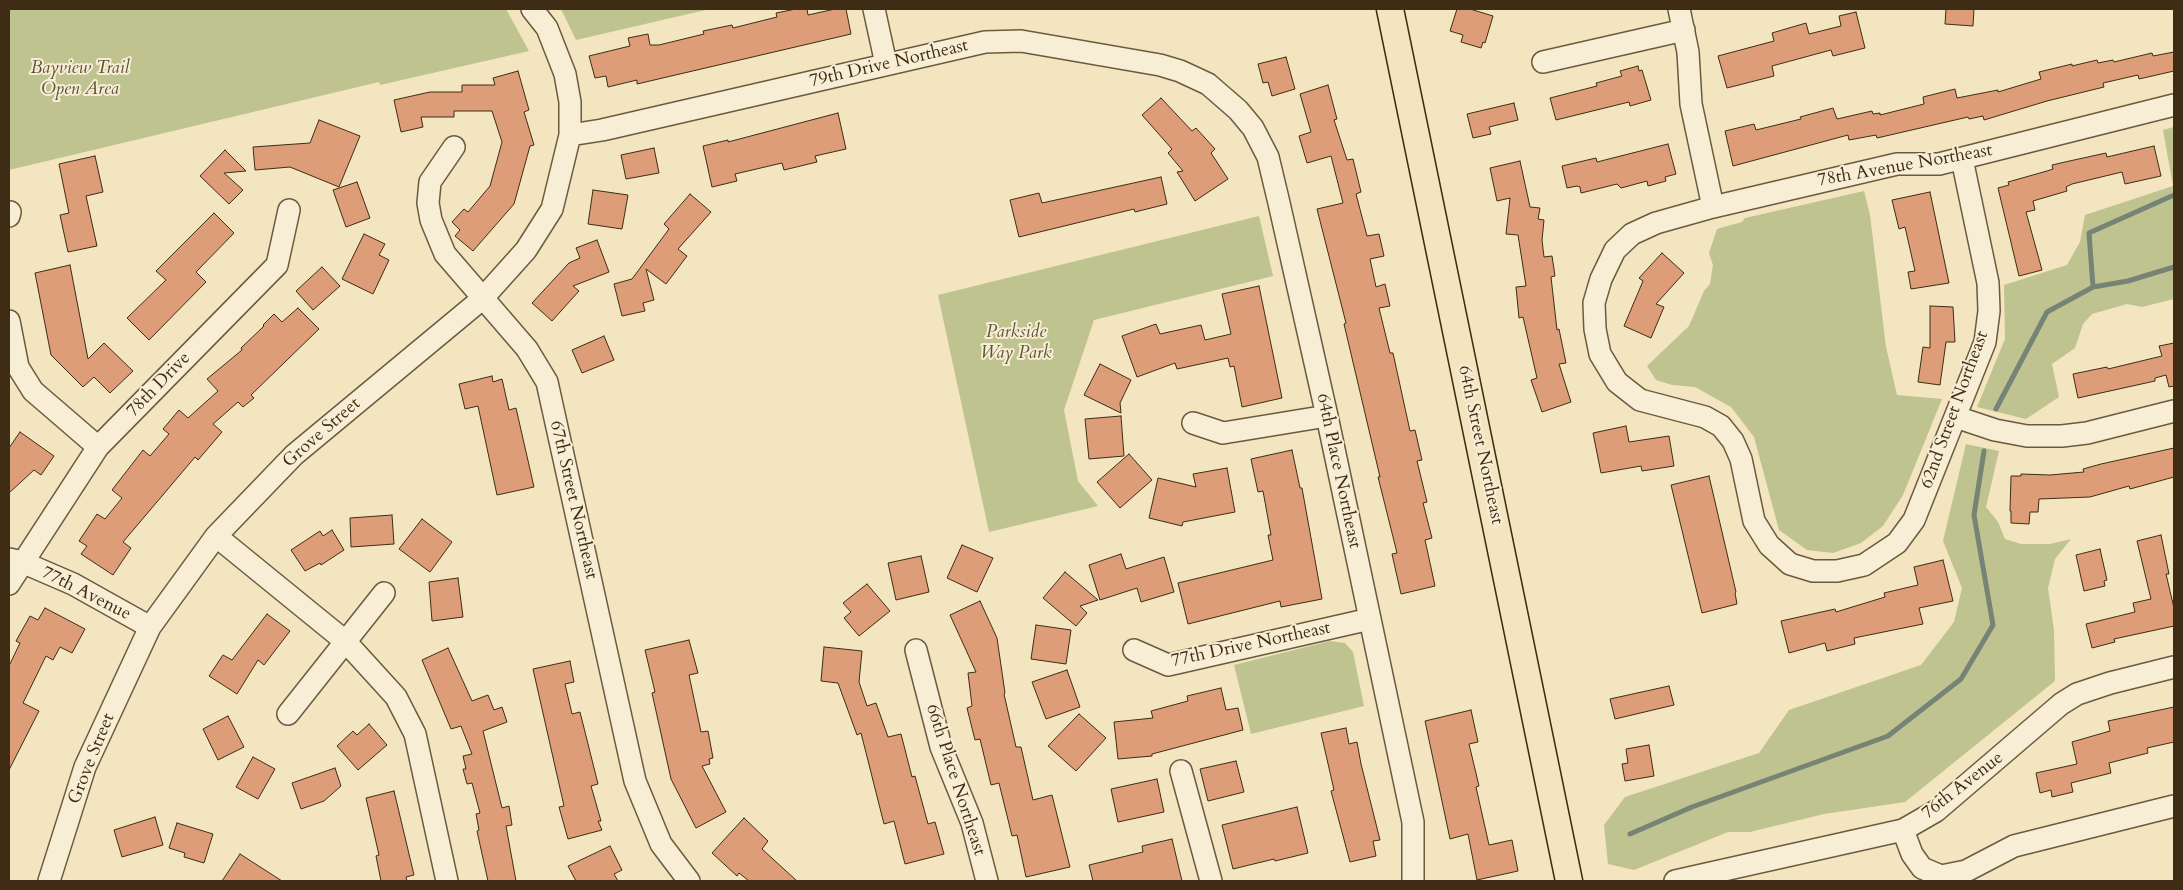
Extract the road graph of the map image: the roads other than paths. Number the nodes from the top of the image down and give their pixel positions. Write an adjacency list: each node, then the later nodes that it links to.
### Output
1 (532, 9): 10 (street, Grove Street)
2 (874, 9): 7 (street)
3 (1390, 9): 43 (main road, 64th Street Northeast)
4 (1679, 9): 5 (street)
5 (1684, 30): 6 (street); 13 (street)
6 (1543, 62)
7 (886, 64): 8 (street, 79th Drive Northeast); 10 (street, 79th Drive Northeast)
8 (1208, 84): 18 (street, 64th Place Northeast)
9 (2174, 105): 12 (street, 78th Avenue Northeast)
10 (570, 134): 15 (street, Grove Street)
11 (454, 147): 15 (street, 67th Street Northeast)
12 (1962, 159): 13 (street, 78th Avenue Northeast); 19 (street, 62nd Street Northeast)
13 (1713, 207): 24 (street, 78th Avenue Northeast)
14 (289, 210): 21 (street, 78th Drive)
15 (482, 299): 22 (street, Grove Street); 39 (street, 67th Street Northeast)
16 (9, 321): 21 (street)
17 (2174, 410): 19 (street)
18 (1327, 416): 20 (street); 27 (street, 64th Place Northeast)
19 (1956, 417): 24 (street, 62nd Street Northeast)
20 (1193, 424)
21 (98, 447): 23 (street, 78th Drive)
22 (216, 536): 28 (street, Grove Street); 29 (street)
23 (15, 560): 25 (street, 78th Drive); 28 (street, 77th Avenue)
24 (1790, 564)
25 (9, 584)
26 (384, 592): 29 (street)
27 (1370, 619): 31 (street, 77th Drive Northeast); 42 (street, 64th Place Northeast)
28 (150, 627): 37 (street, Grove Street)
29 (346, 640): 33 (street); 38 (street)
30 (916, 650): 40 (street, 66th Place Northeast)
31 (1134, 650)
32 (2174, 667): 36 (street, 76th Avenue)
33 (288, 714)
34 (1181, 771): 41 (street)
35 (2174, 806): 36 (street)
36 (1903, 830): 44 (street, 76th Avenue)
37 (49, 881)
38 (447, 881)
39 (688, 881)
40 (987, 881)
41 (1211, 881)
42 (1413, 881)
43 (1569, 881)
44 (1675, 881)

